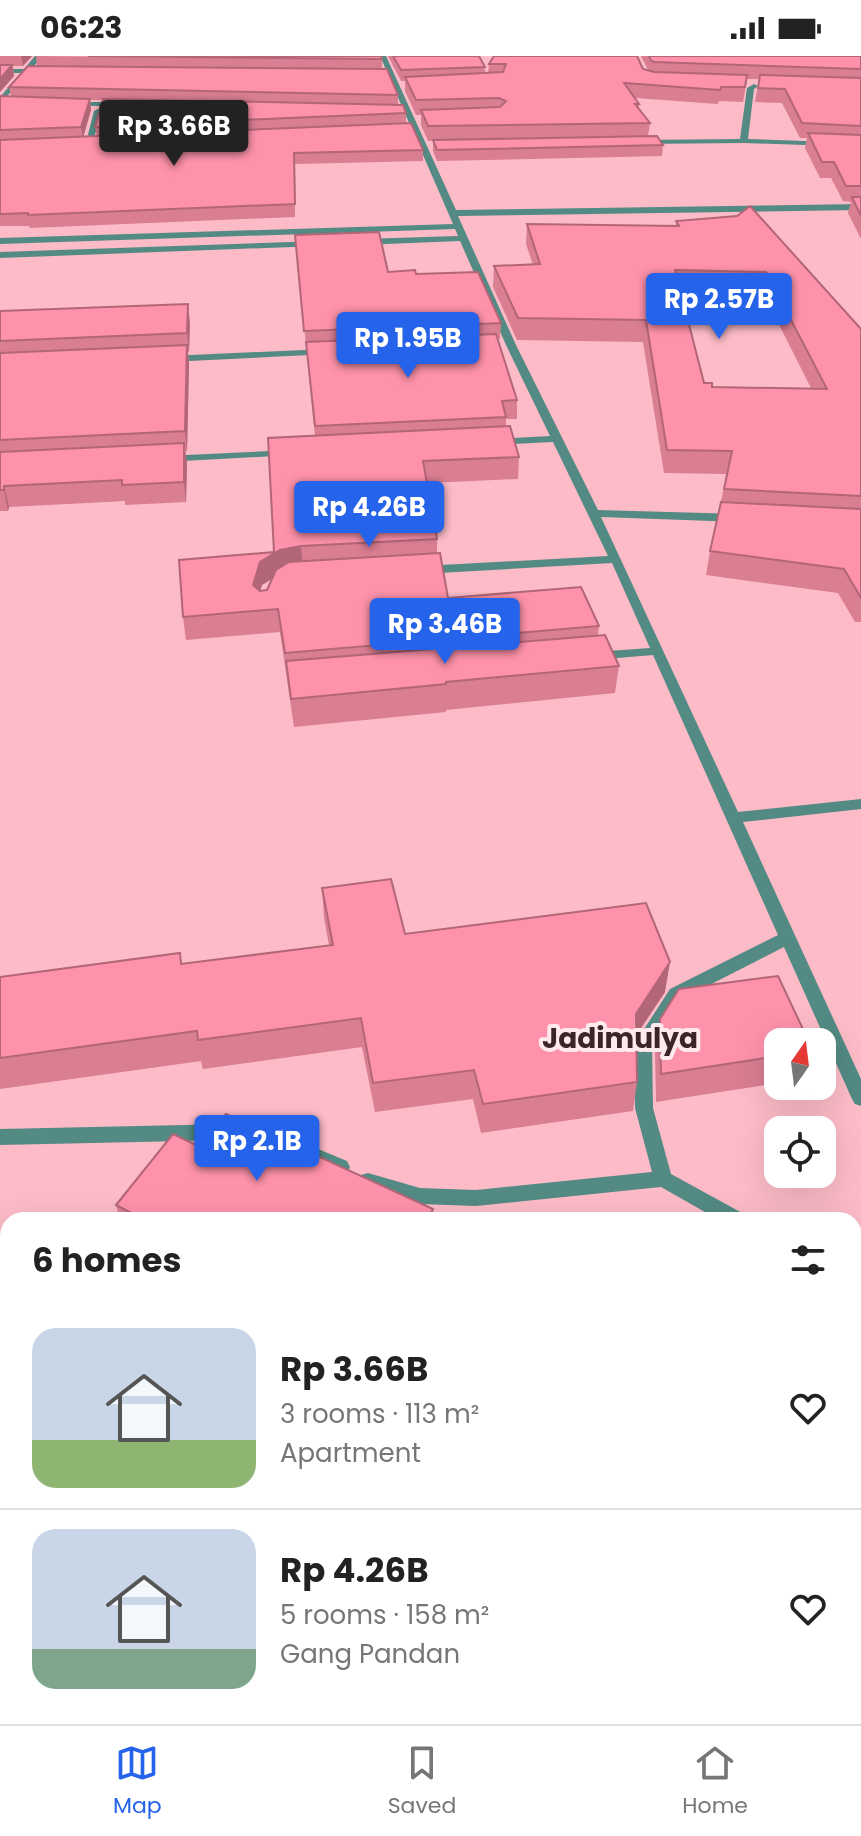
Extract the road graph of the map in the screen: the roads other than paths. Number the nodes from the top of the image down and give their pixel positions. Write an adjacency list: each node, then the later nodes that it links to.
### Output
1 (39, 56): 4 (street)
2 (383, 56): 7 (street)
3 (0, 71): 4 (street)
4 (27, 71): 5 (street); 10 (street)
5 (57, 71)
6 (375, 75): 7 (street)
7 (393, 80): 8 (street); 19 (street)
8 (411, 85)
9 (740, 85): 24 (street)
10 (0, 103): 11 (street)
11 (14, 103)
12 (55, 104): 13 (street)
13 (126, 104)
14 (169, 105): 15 (street)
15 (243, 107)
16 (393, 110): 19 (street)
17 (98, 111): 28 (street)
18 (214, 114): 22 (street)
19 (416, 120): 20 (street); 30 (street)
20 (401, 130)
21 (193, 140): 22 (street)
22 (208, 140): 23 (street)
23 (218, 140)
24 (744, 141): 25 (street); 29 (street)
25 (624, 142)
26 (103, 143): 28 (street)
27 (74, 144): 28 (street)
28 (88, 144)
29 (861, 145)
30 (426, 146): 31 (street); 33 (street)
31 (441, 146)
32 (861, 207): 33 (street)
33 (459, 226): 34 (street); 35 (street); 39 (street)
34 (0, 241)
35 (344, 242)
36 (328, 243): 37 (street)
37 (0, 255)
38 (495, 345): 39 (street)
39 (511, 345): 42 (street)
40 (336, 352): 41 (street)
41 (160, 359)
42 (557, 439): 43 (street); 46 (street)
43 (480, 443)
44 (309, 452): 45 (street)
45 (154, 459)
46 (593, 513): 47 (street); 48 (street)
47 (747, 518)
48 (616, 559): 49 (street); 50 (street)
49 (413, 570)
50 (657, 651): 51 (street); 53 (street)
51 (583, 657)
52 (861, 804): 53 (street)
53 (732, 818): 54 (street)
54 (786, 938): 55 (street); 57 (street)
55 (861, 1099)
56 (0, 1137): 57 (street)
57 (663, 1179): 58 (street)
58 (723, 1212)

